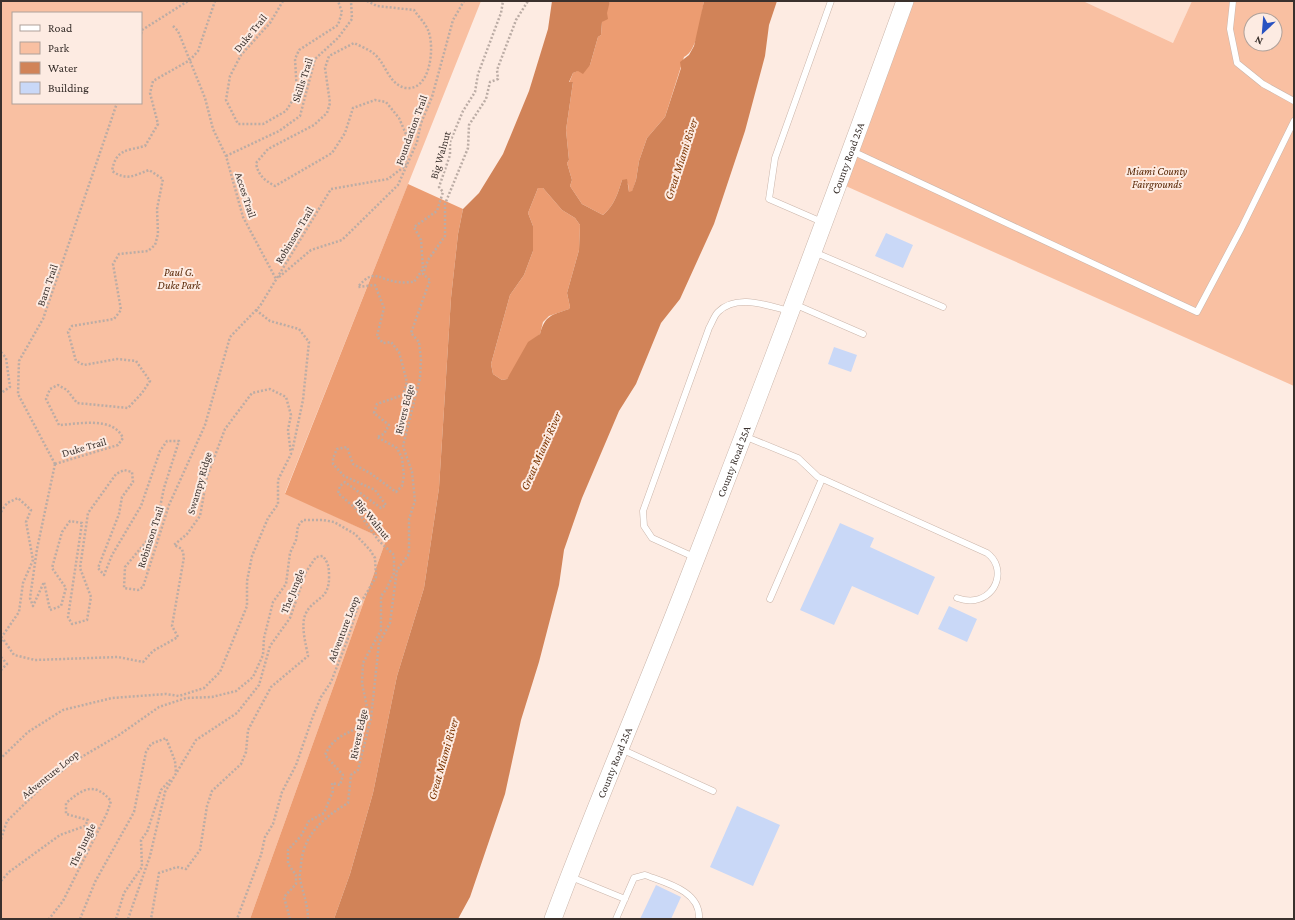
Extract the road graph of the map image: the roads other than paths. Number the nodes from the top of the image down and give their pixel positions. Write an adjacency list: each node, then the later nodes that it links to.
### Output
1 (831, 1): 7 (lane)
2 (905, 1): 6 (main road, County Road 25A)
3 (1233, 1): 4 (lane)
4 (1294, 101)
5 (1294, 120): 6 (lane)
6 (851, 151): 7 (main road, County Road 25A)
7 (824, 222): 8 (main road, County Road 25A)
8 (813, 251): 9 (lane); 10 (main road, County Road 25A)
9 (943, 306)
10 (791, 307): 11 (lane); 12 (main road, County Road 25A); 14 (lane)
11 (863, 334)
12 (742, 436): 13 (lane); 14 (main road, County Road 25A)
13 (822, 479): 15 (lane); 16 (lane)
14 (696, 558): 17 (main road, County Road 25A)
15 (957, 598)
16 (770, 599)
17 (620, 749): 18 (lane); 19 (main road, County Road 25A)
18 (713, 791)
19 (569, 876): 20 (lane); 21 (main road, County Road 25A)
20 (625, 899): 22 (lane); 23 (lane)
21 (553, 919)
22 (616, 919)
23 (699, 919)

